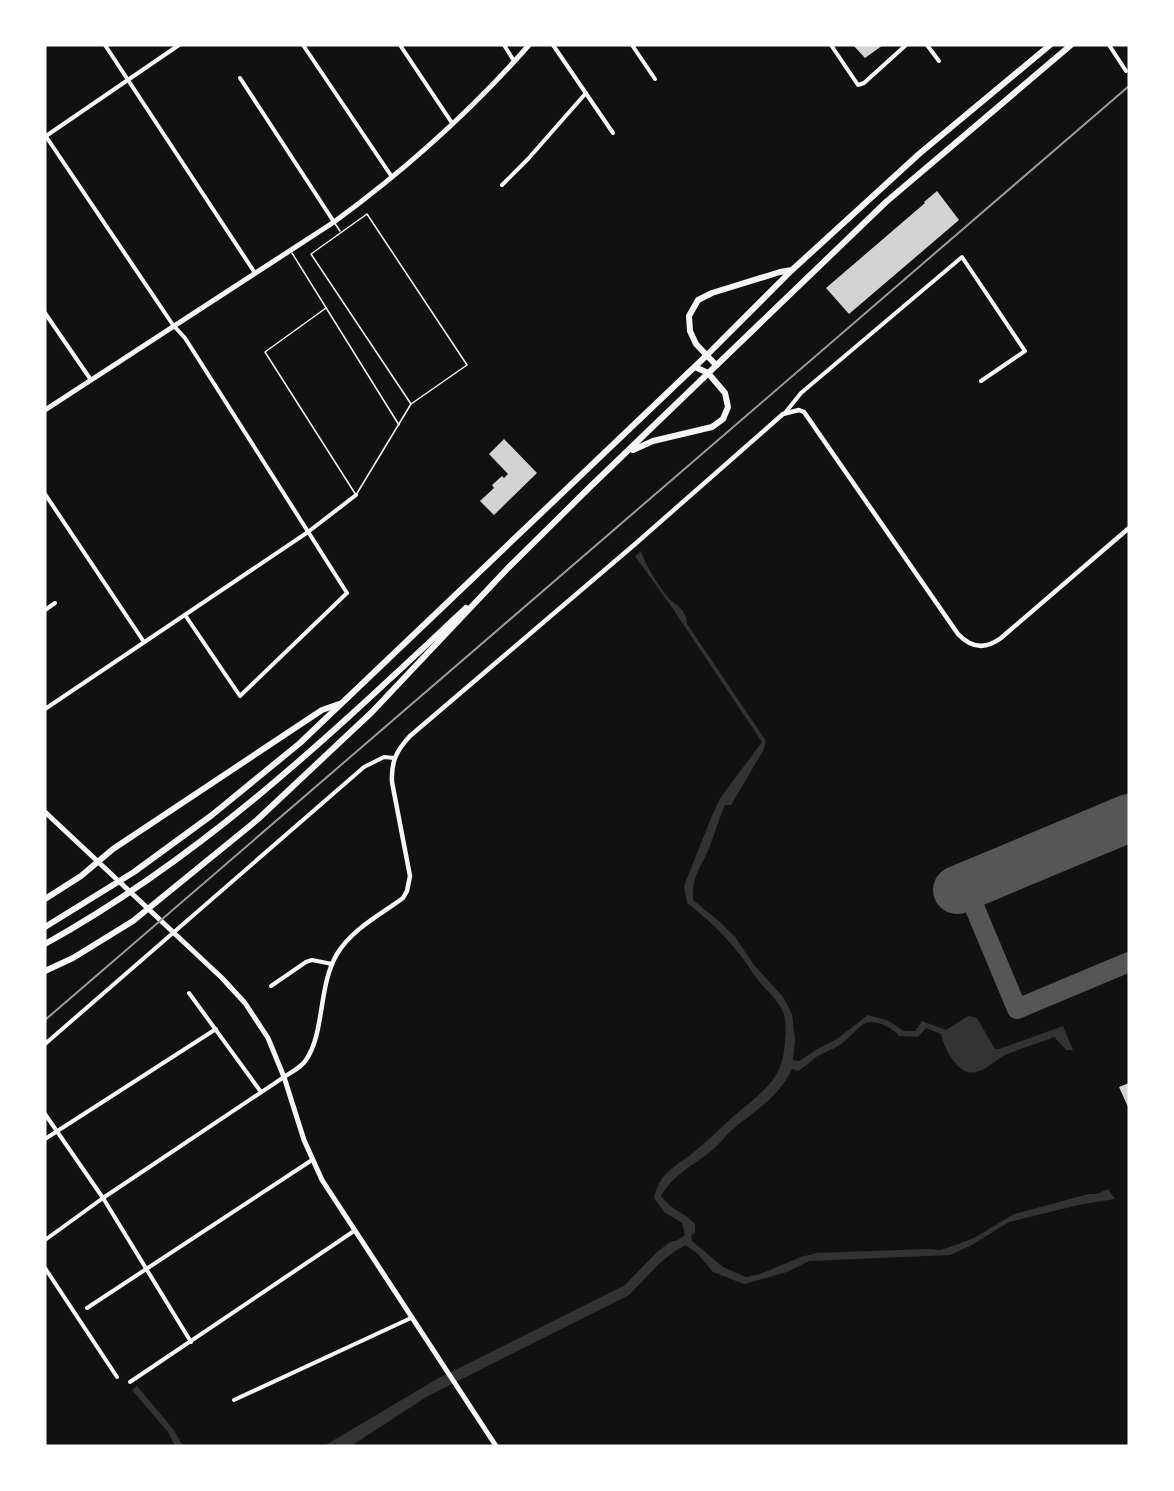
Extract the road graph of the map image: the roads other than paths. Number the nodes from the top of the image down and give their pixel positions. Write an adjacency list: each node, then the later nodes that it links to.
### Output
1 (105, 45): 20 (street)
2 (179, 45): 20 (street)
3 (303, 45): 25 (street)
4 (400, 45): 22 (street)
5 (504, 45): 15 (street)
6 (529, 45): 15 (main road)
7 (553, 45): 21 (street)
8 (632, 45): 19 (street)
9 (831, 45): 10 (street)
10 (906, 45)
11 (927, 45): 16 (street)
12 (1050, 45): 30 (highway)
13 (1071, 45): 36 (highway)
14 (1109, 45): 17 (street)
15 (514, 61): 22 (main road)
16 (939, 61)
17 (1126, 71)
18 (240, 78): 27 (street)
19 (655, 79)
20 (129, 80): 24 (street); 31 (street)
21 (586, 93): 23 (street); 26 (street)
22 (452, 123): 25 (main road)
23 (613, 133)
24 (45, 136): 34 (street)
25 (392, 177): 27 (main road)
26 (502, 185)
27 (334, 222): 28 (lane); 29 (main road)
28 (340, 231): 41 (lane); 41 (lane)
29 (290, 250): 31 (main road); 32 (lane)
30 (792, 270): 35 (highway); 35 (highway)
31 (255, 273): 34 (main road)
32 (326, 308): 44 (lane); 47 (lane)
33 (45, 313): 39 (street)
34 (173, 325): 39 (main road); 49 (street)
35 (707, 355): 36 (highway); 37 (highway)
36 (716, 365): 38 (highway)
37 (695, 366): 38 (highway); 55 (highway)
38 (708, 373): 45 (highway); 45 (highway)
39 (91, 380): 42 (main road)
40 (981, 381): 43 (street)
41 (411, 404): 44 (lane)
42 (45, 411)
43 (783, 414): 48 (street); 57 (street)
44 (400, 426): 47 (lane)
45 (627, 453): 50 (highway)
46 (45, 494): 54 (street)
47 (356, 495): 49 (street)
48 (1129, 528)
49 (308, 532): 53 (street); 53 (street)
50 (508, 568): 61 (highway); 63 (highway)
51 (56, 603): 52 (street)
52 (45, 610)
53 (185, 615): 54 (street)
54 (144, 642): 56 (street)
55 (340, 704): 59 (highway); 62 (highway)
56 (45, 709)
57 (394, 758): 64 (street); 69 (street)
58 (45, 812): 59 (main road)
59 (98, 862): 60 (highway); 61 (main road)
60 (45, 899)
61 (148, 910): 65 (highway); 70 (main road)
62 (45, 927)
63 (45, 944)
64 (332, 964): 66 (street); 70 (street)
65 (45, 971)
66 (271, 986)
67 (189, 993): 68 (street)
68 (216, 1029): 71 (street); 73 (street)
69 (45, 1044)
70 (284, 1077): 71 (street); 75 (main road)
71 (261, 1092): 76 (street)
72 (45, 1114): 73 (street)
73 (56, 1131): 74 (street); 76 (street)
74 (45, 1139)
75 (312, 1160): 77 (main road); 80 (street)
76 (103, 1198): 78 (street); 80 (street)
77 (354, 1231): 82 (main road); 83 (street)
78 (45, 1240)
79 (45, 1268): 84 (street)
80 (148, 1268): 81 (street); 83 (street)
81 (87, 1308)
82 (411, 1318): 86 (street); 87 (main road)
83 (191, 1342): 85 (street)
84 (117, 1377)
85 (130, 1382)
86 (234, 1400)
87 (496, 1446)

